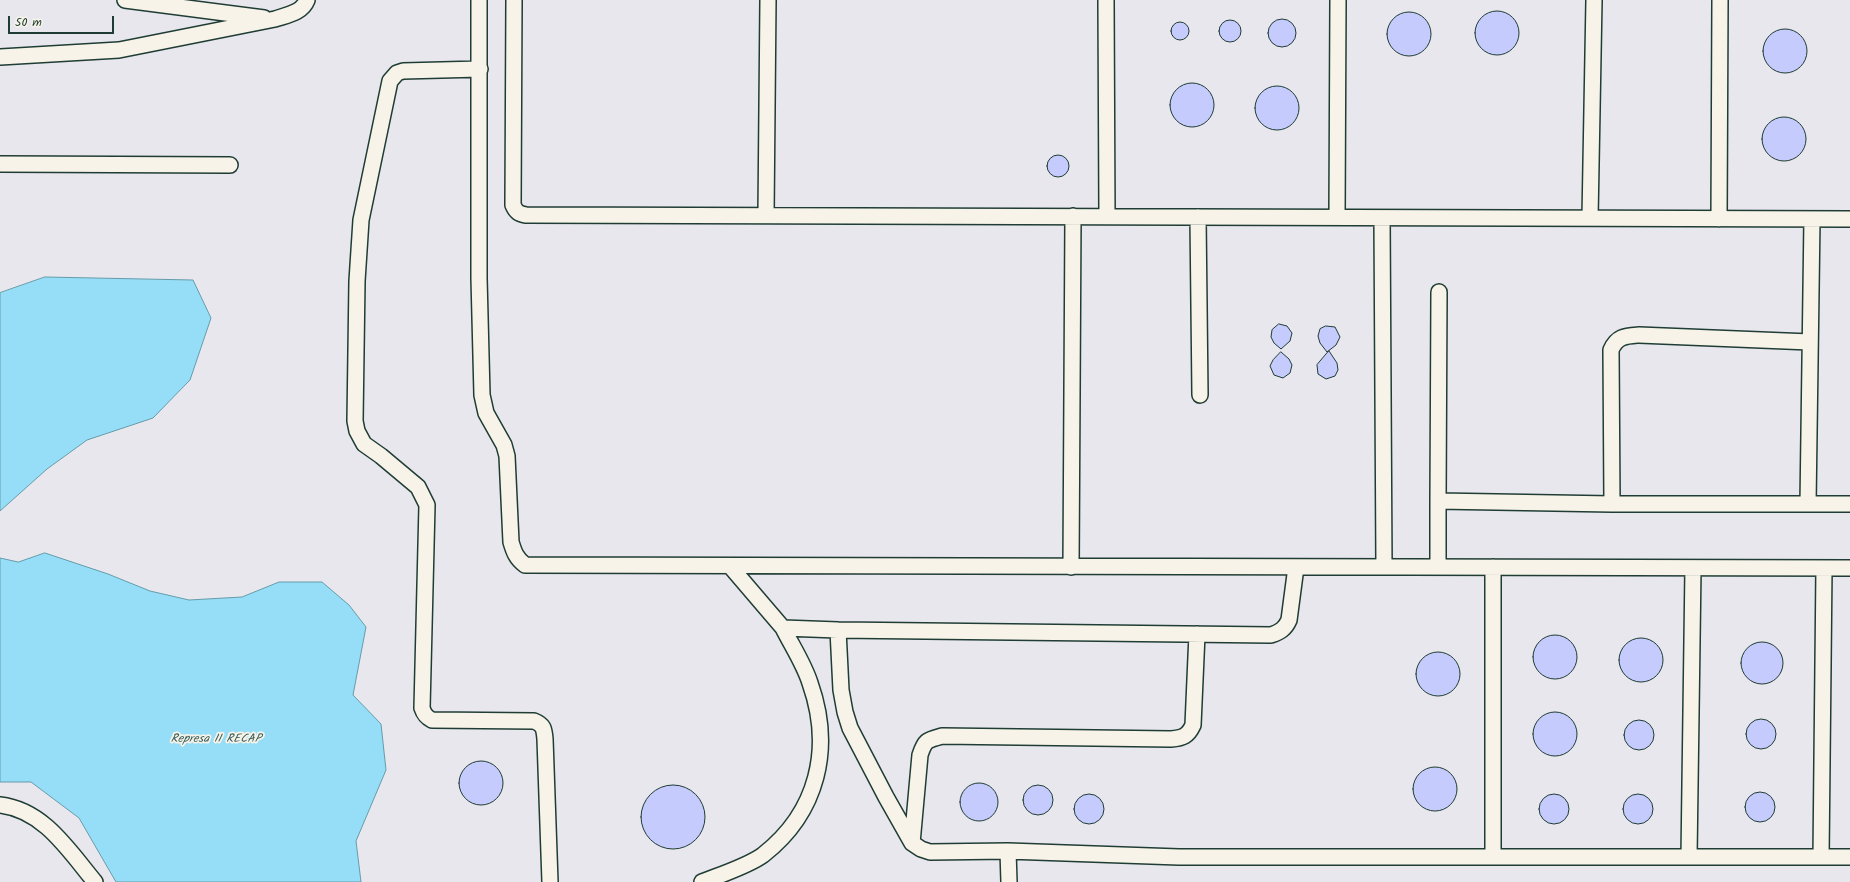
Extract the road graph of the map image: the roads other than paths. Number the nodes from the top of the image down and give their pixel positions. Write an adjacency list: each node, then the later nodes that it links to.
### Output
1 (124, 0): 10 (lane)
2 (307, 0): 10 (lane)
3 (479, 0): 12 (lane)
4 (514, 0): 15 (lane)
5 (768, 0): 15 (lane)
6 (1106, 0): 17 (lane)
7 (1338, 0): 19 (lane)
8 (1594, 0): 21 (lane)
9 (1720, 0): 22 (lane)
10 (275, 19): 11 (lane)
11 (0, 57)
12 (480, 69): 32 (lane); 52 (lane)
13 (0, 164): 14 (lane)
14 (230, 165)
15 (766, 215): 16 (lane)
16 (1073, 216): 17 (lane); 33 (lane)
17 (1107, 216): 18 (lane)
18 (1198, 217): 19 (lane); 27 (lane)
19 (1337, 217): 20 (lane)
20 (1382, 218): 21 (lane); 35 (lane)
21 (1590, 218): 22 (lane)
22 (1719, 219): 23 (lane)
23 (1812, 219): 24 (lane); 26 (lane)
24 (1850, 219)
25 (1439, 292): 28 (lane)
26 (1810, 342): 29 (lane); 30 (lane)
27 (1200, 396)
28 (1438, 501): 29 (lane); 36 (lane)
29 (1612, 504): 30 (lane)
30 (1808, 504): 31 (lane)
31 (1850, 504)
32 (730, 566): 33 (lane); 41 (lane)
33 (1071, 567): 34 (lane)
34 (1296, 567): 35 (lane); 43 (lane)
35 (1384, 567): 36 (lane)
36 (1438, 567): 37 (lane)
37 (1493, 567): 38 (lane); 47 (lane)
38 (1693, 568): 39 (lane); 48 (lane)
39 (1824, 568): 40 (lane); 49 (lane)
40 (1850, 568)
41 (783, 628): 42 (lane); 53 (lane)
42 (838, 630): 43 (lane); 45 (lane)
43 (1197, 634): 45 (lane)
44 (0, 805): 51 (lane)
45 (912, 843): 46 (lane)
46 (1008, 851): 47 (lane); 54 (lane)
47 (1493, 857): 48 (lane)
48 (1689, 857): 49 (lane)
49 (1821, 857): 50 (lane)
50 (1850, 857)
51 (95, 882)
52 (550, 882)
53 (702, 882)
54 (1008, 882)

